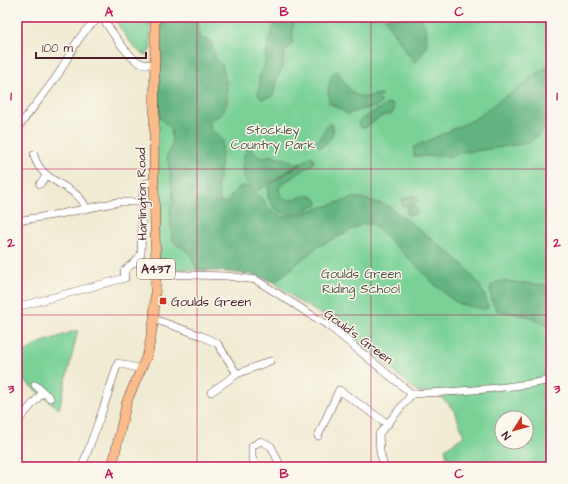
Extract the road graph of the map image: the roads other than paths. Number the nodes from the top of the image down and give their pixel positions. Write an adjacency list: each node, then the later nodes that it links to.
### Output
1 (101, 17): 3 (street); 4 (street)
2 (155, 17): 3 (main road, A437)
3 (155, 64): 7 (main road, Harlington Road / A437)
4 (20, 125)
5 (34, 155): 6 (street)
6 (47, 175): 8 (street); 10 (street)
7 (154, 182): 9 (street); 12 (main road, Harlington Road / A437)
8 (40, 184)
9 (142, 202): 10 (street); 13 (street)
10 (86, 209): 11 (street)
11 (17, 221)
12 (156, 274): 14 (main road, Harlington Road / A437); 22 (street, Gould's Green)
13 (17, 307)
14 (154, 319): 16 (main road, Harlington Road / A437); 17 (street)
15 (270, 361): 17 (street)
16 (141, 369): 27 (street); 28 (main road, Harlington Road / A437)
17 (237, 374): 21 (street)
18 (551, 380): 22 (street)
19 (35, 385): 20 (street)
20 (42, 392): 23 (street); 24 (street)
21 (211, 392)
22 (412, 394): 25 (street)
23 (50, 398)
24 (17, 422)
25 (388, 424): 26 (street); 31 (street)
26 (318, 436)
27 (82, 467)
28 (112, 467)
29 (256, 467): 30 (street)
30 (281, 467)
31 (384, 467)

